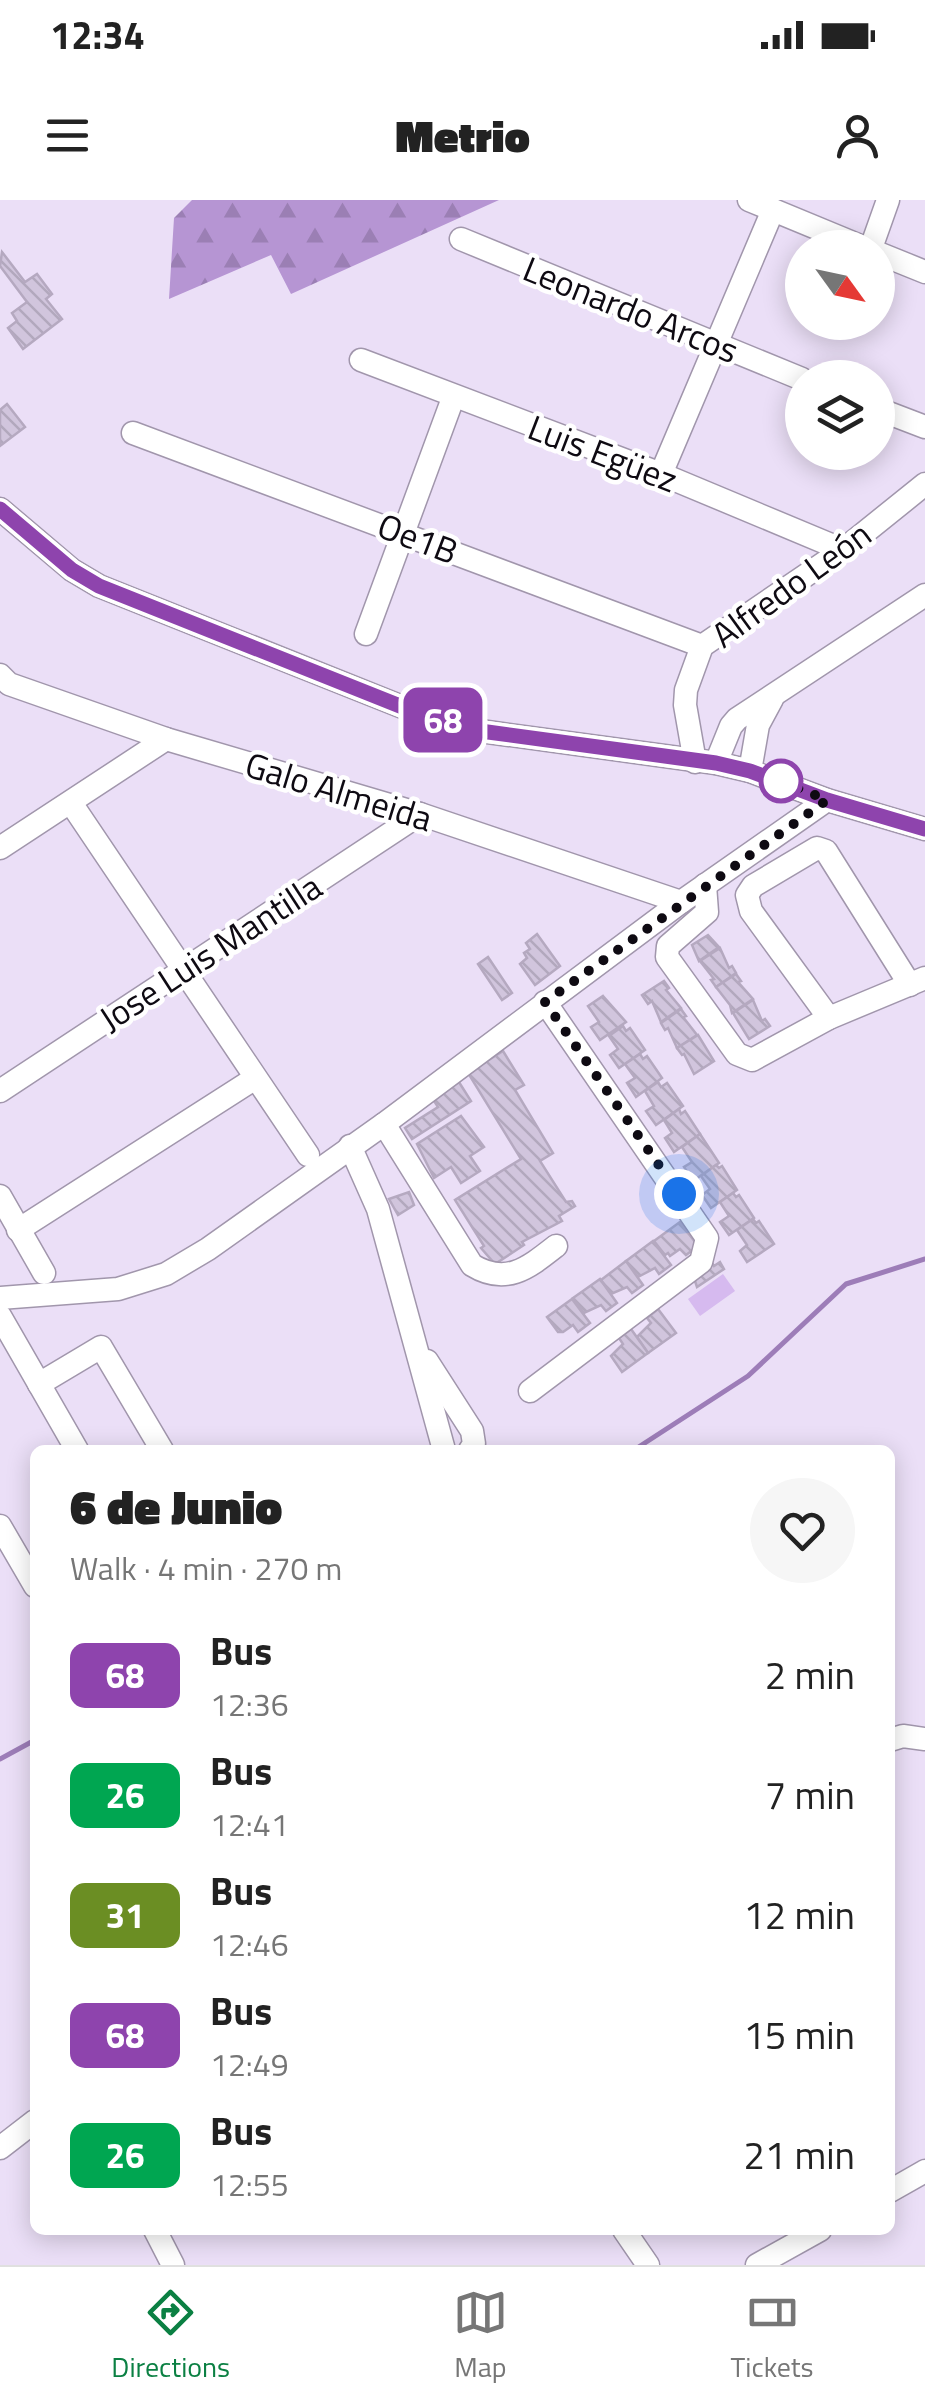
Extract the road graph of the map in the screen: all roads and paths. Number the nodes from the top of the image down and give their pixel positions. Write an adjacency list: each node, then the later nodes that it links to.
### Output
1 (749, 200): 3 (street)
2 (888, 200): 5 (street)
3 (773, 210): 4 (street); 9 (street)
4 (823, 230)
5 (876, 230)
6 (461, 239): 9 (street, Leonardo Arcos)
7 (895, 260): 8 (street)
8 (925, 272)
9 (716, 344): 11 (street, Leonardo Arcos); 16 (street)
10 (361, 360): 12 (street, Luis Egüez)
11 (785, 372)
12 (453, 398): 16 (street, Luis Egüez); 19 (street)
13 (895, 415): 14 (street)
14 (925, 428)
15 (133, 433): 19 (street, Oe1B)
16 (660, 474): 20 (street, Luis Egüez)
17 (925, 484): 20 (street, Alfredo León)
18 (0, 509): 27 (street)
19 (404, 533): 22 (street); 23 (street, Oe1B)
20 (843, 550): 23 (street, Alfredo León)
21 (925, 595): 25 (street)
22 (366, 634)
23 (702, 646): 27 (street, Alfredo León)
24 (0, 675): 26 (street, Galo Almeida)
25 (772, 699): 27 (street); 28 (street)
26 (166, 739): 30 (street); 31 (street, Galo Almeida)
27 (706, 762): 28 (street)
28 (750, 771): 29 (street)
29 (827, 800): 32 (street); 34 (street)
30 (71, 803): 33 (street); 36 (street)
31 (420, 814): 35 (street, Galo Almeida); 36 (street, Jose Luis Mantilla)
32 (925, 829)
33 (0, 848)
34 (705, 885): 35 (street); 39 (street)
35 (681, 902): 38 (street)
36 (184, 969): 40 (street); 41 (street, Jose Luis Mantilla)
37 (918, 981): 39 (street); 39 (street)
38 (545, 1002): 42 (street); 53 (street)
39 (829, 1018)
40 (254, 1079): 44 (street); 46 (street)
41 (0, 1090)
42 (384, 1124): 43 (street); 47 (street)
43 (350, 1146): 49 (street); 51 (street)
44 (308, 1155)
45 (0, 1196): 46 (street)
46 (18, 1230): 48 (street)
47 (556, 1246)
48 (44, 1273)
49 (0, 1298)
50 (0, 1316): 52 (street)
51 (416, 1346): 56 (street); 57 (street)
52 (39, 1384): 54 (street); 55 (street)
53 (530, 1391)
54 (74, 1445)
55 (159, 1445)
56 (443, 1445)
57 (473, 1445)
58 (0, 1526): 59 (street)
59 (30, 1577)
60 (895, 1738): 61 (street)
61 (925, 1739)
62 (30, 2125): 63 (street)
63 (0, 2148)
64 (925, 2171): 65 (street)
65 (895, 2188)
66 (158, 2235): 69 (street)
67 (627, 2235): 70 (street)
68 (811, 2235): 71 (street)
69 (173, 2265)
70 (648, 2265)
71 (757, 2265)

